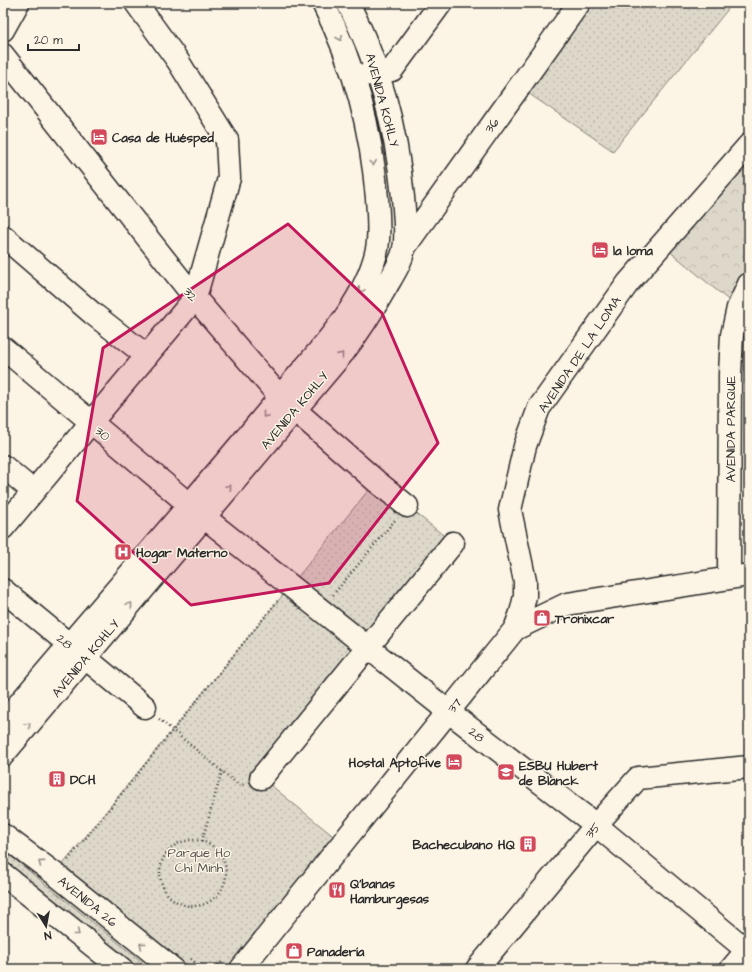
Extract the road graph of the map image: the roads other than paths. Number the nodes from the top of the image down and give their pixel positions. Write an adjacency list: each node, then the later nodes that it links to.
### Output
1 (18, 3): 7 (street)
2 (136, 3): 18 (street)
3 (323, 3): 10 (street, AVENIDA KOHLY, one-way to 10)
4 (348, 3): 9 (street, AVENIDA KOHLY)
5 (441, 3): 9 (street)
6 (579, 3): 12 (street, 36)
7 (3, 30)
8 (3, 55): 18 (street, 32)
9 (378, 72): 10 (street); 13 (street, AVENIDA KOHLY)
10 (355, 77): 14 (street, AVENIDA KOHLY, one-way to 14)
11 (749, 145): 31 (street, AVENIDA DE LA LOMA)
12 (436, 203): 13 (street); 16 (street, 36)
13 (405, 214): 14 (street); 16 (street, AVENIDA KOHLY)
14 (378, 224): 21 (street, AVENIDA KOHLY, one-way to 21)
15 (3, 236): 20 (street)
16 (404, 248): 21 (street, AVENIDA KOHLY, one-way to 16)
17 (749, 284): 29 (street, AVENIDA PARQUE)
18 (195, 298): 20 (street); 21 (street, 32)
19 (3, 348): 22 (street, 30)
20 (146, 356): 22 (street)
21 (287, 403): 25 (street, 32); 26 (street, AVENIDA KOHLY)
22 (91, 422): 24 (street); 26 (street, 30)
23 (3, 466): 24 (street)
24 (33, 491): 27 (street)
25 (407, 506)
26 (197, 511): 32 (street, 28); 33 (street, AVENIDA KOHLY)
27 (3, 528)
28 (453, 543): 32 (street)
29 (739, 576): 31 (street, 37)
30 (3, 590): 33 (street, 28)
31 (515, 629): 35 (street, 37)
32 (368, 647): 35 (street, 28); 39 (street)
33 (77, 652): 34 (street, 28); 36 (street, AVENIDA KOHLY); 37 (street, AVENIDA KOHLY, one-way to 33)
34 (145, 707)
35 (449, 712): 40 (street, 28); 46 (street, 37)
36 (3, 723)
37 (3, 755)
38 (749, 767): 40 (street, 35)
39 (261, 778)
40 (596, 825): 43 (street, 28); 47 (street, 35)
41 (3, 835): 44 (street, AVENIDA 26, one-way to 41)
42 (3, 874): 45 (street, one-way to 45)
43 (748, 951): 48 (street)
44 (182, 964)
45 (122, 969)
46 (241, 969)
47 (477, 969)
48 (731, 969)

